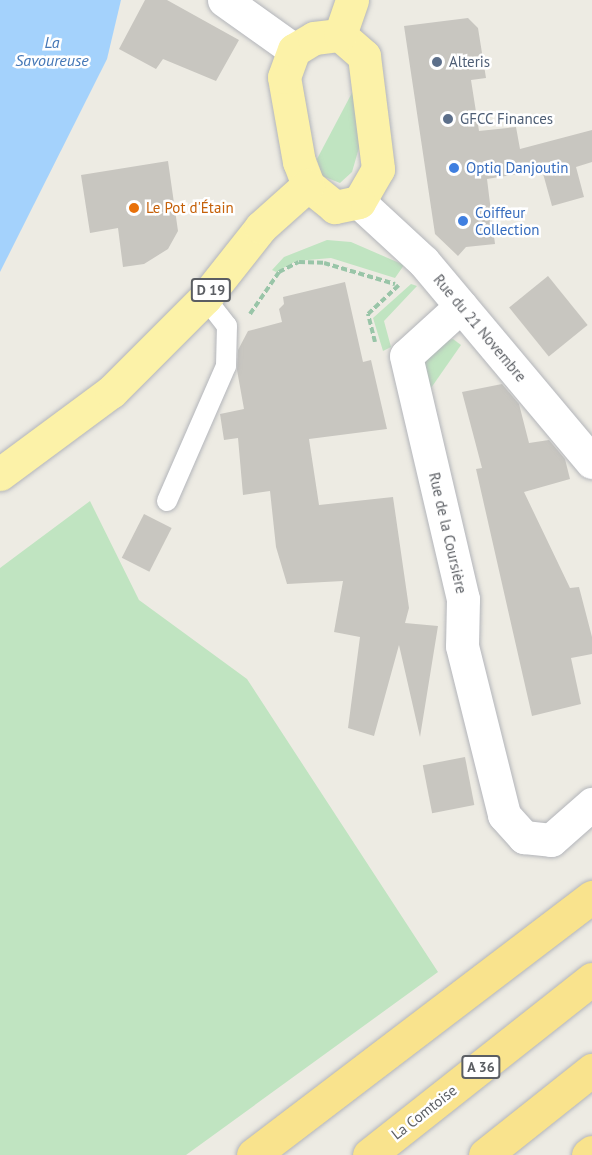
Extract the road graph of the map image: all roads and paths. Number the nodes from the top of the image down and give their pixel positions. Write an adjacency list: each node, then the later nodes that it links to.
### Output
1 (224, 0): 4 (street)
2 (352, 0): 3 (main road)
3 (340, 35): 4 (main road); 6 (main road)
4 (294, 50): 5 (main road)
5 (308, 185): 6 (main road); 8 (main road, D 19)
6 (359, 202): 7 (street, Rue du 21 Novembre)
7 (424, 262): 9 (street, Rue du 21 Novembre); 10 (path)
8 (205, 298): 10 (lane); 12 (main road, D 19)
9 (461, 306): 11 (street, Rue du 21 Novembre); 14 (street, Rue de la Coursière)
10 (226, 336): 13 (lane)
11 (592, 462)
12 (0, 474)
13 (167, 501)
14 (592, 804)
15 (592, 897): 19 (highway)
16 (592, 979): 20 (highway, La Comtoise / A 36)
17 (592, 1070): 21 (highway)
18 (592, 1152): 22 (highway)
19 (253, 1155)
20 (369, 1155)
21 (485, 1155)
22 (588, 1155)

